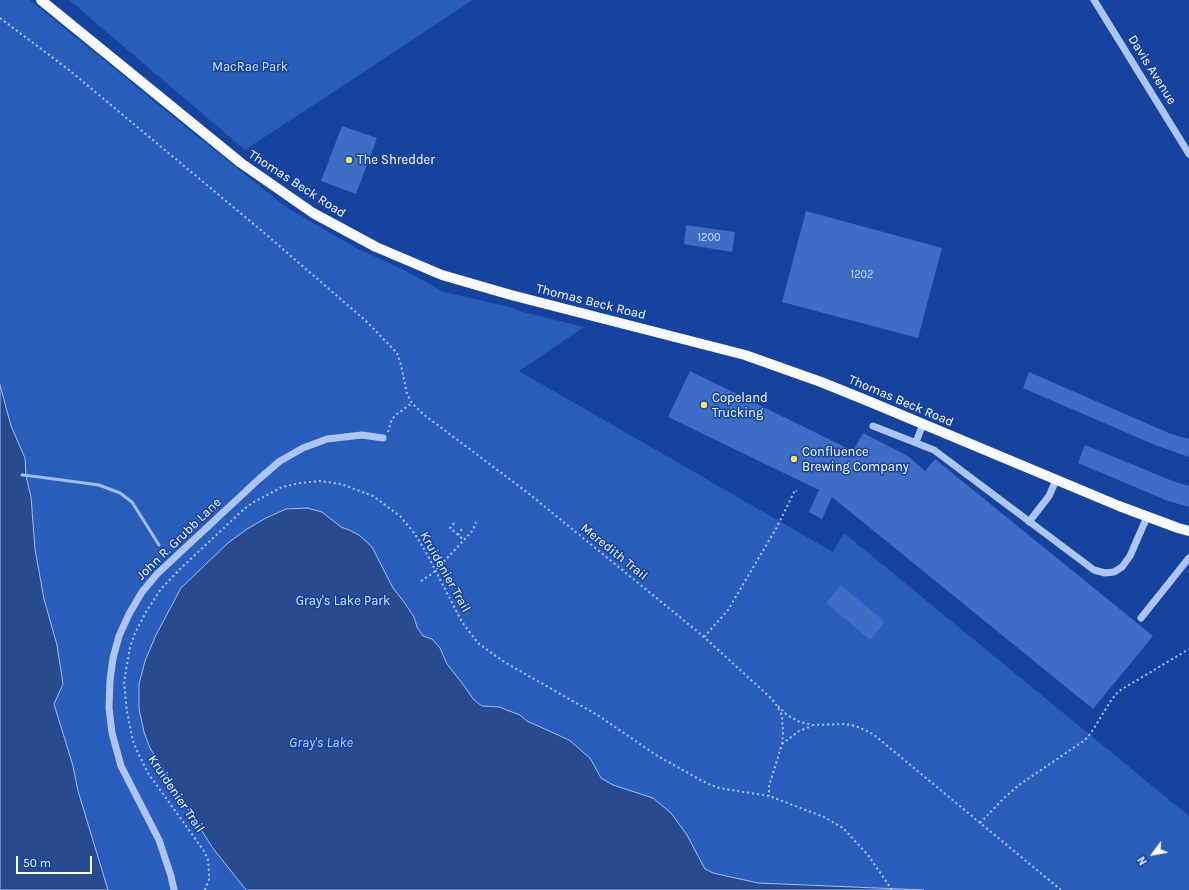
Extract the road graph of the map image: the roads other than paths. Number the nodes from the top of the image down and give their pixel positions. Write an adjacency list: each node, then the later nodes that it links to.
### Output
1 (41, 0): 4 (main road, Thomas Beck Road)
2 (1094, 0): 3 (street, Davis Avenue)
3 (1189, 154)
4 (923, 424): 7 (street); 8 (main road, Thomas Beck Road)
5 (873, 426): 7 (street)
6 (383, 438): 14 (street, John R. Grubb Lane)
7 (916, 442): 10 (street)
8 (1056, 480): 9 (main road, Thomas Beck Road); 10 (street)
9 (1147, 517): 10 (street); 11 (main road, Thomas Beck Road)
10 (1029, 522)
11 (1189, 531)
12 (1189, 558): 13 (street)
13 (1141, 618)
14 (174, 890)

